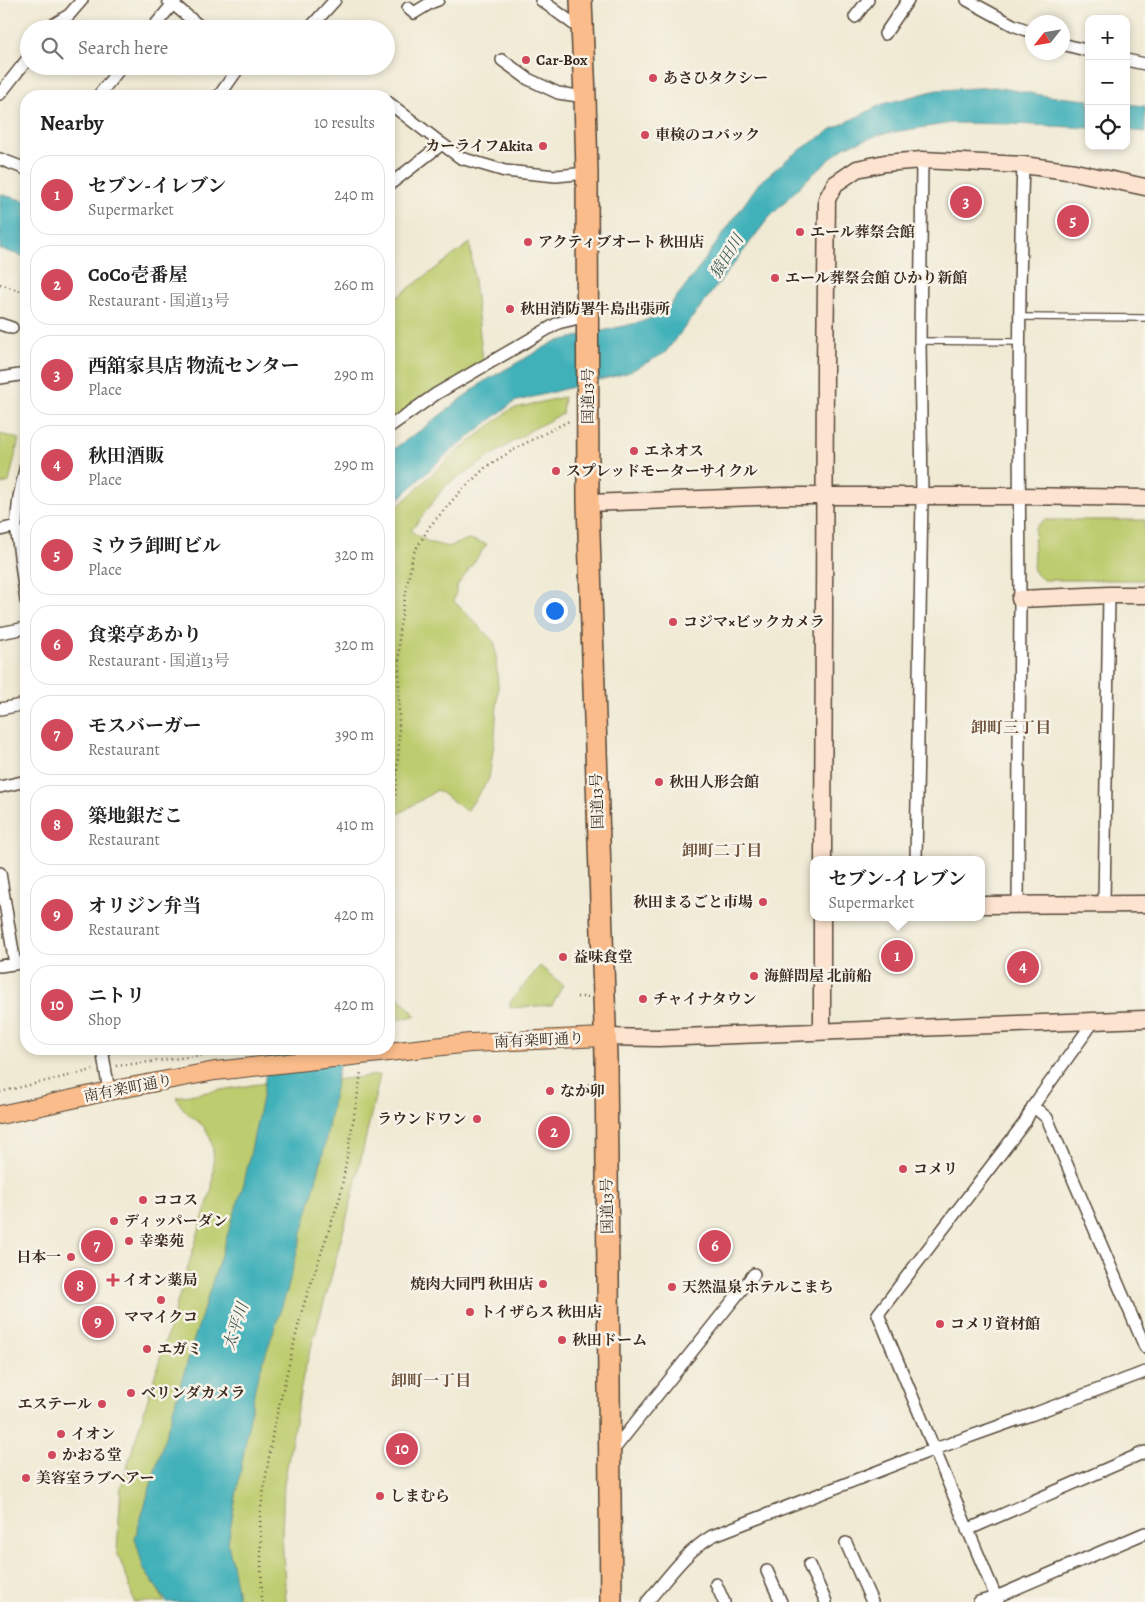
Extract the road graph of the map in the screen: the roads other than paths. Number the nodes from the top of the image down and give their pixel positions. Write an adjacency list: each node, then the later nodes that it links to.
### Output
1 (82, 0): 12 (street)
2 (335, 0): 15 (street)
3 (438, 0): 10 (street)
4 (541, 0): 17 (street)
5 (581, 0): 17 (highway, 国道13号)
6 (868, 0): 11 (street)
7 (908, 0): 18 (street)
8 (966, 0): 16 (street)
9 (172, 1): 13 (street); 14 (street)
10 (408, 8)
11 (855, 17)
12 (61, 20)
13 (158, 20)
14 (193, 20)
15 (317, 20)
16 (1025, 29)
17 (583, 31): 30 (highway, 国道13号)
18 (885, 34)
19 (1070, 46): 20 (street)
20 (1085, 50)
21 (502, 60): 30 (street)
22 (1130, 61): 23 (street)
23 (1145, 64)
24 (20, 68): 29 (street)
25 (115, 75): 27 (street)
26 (234, 75): 28 (street)
27 (103, 90)
28 (223, 90)
29 (0, 94)
30 (586, 97): 37 (highway, 国道13号)
31 (395, 108): 32 (street)
32 (442, 144): 37 (street); 38 (street)
33 (0, 159): 36 (street)
34 (922, 160): 35 (street); 45 (street); 52 (street)
35 (1023, 165): 39 (street); 40 (street)
36 (20, 167)
37 (586, 173): 42 (highway, 国道13号)
38 (395, 180)
39 (1145, 187)
40 (1020, 317): 41 (lane); 46 (street)
41 (1145, 318)
42 (588, 321): 49 (street); 54 (highway, 国道13号)
43 (0, 324): 44 (street)
44 (12, 328)
45 (920, 341): 46 (lane); 50 (street)
46 (1020, 342): 51 (street)
47 (20, 375): 48 (street)
48 (0, 378)
49 (395, 423)
50 (922, 496): 51 (street); 52 (street); 69 (street)
51 (1019, 496): 53 (street); 61 (street)
52 (824, 497): 54 (street); 68 (street)
53 (1145, 498)
54 (588, 503): 82 (highway, 国道13号)
55 (20, 512): 56 (street)
56 (16, 526): 57 (street); 58 (street)
57 (0, 530)
58 (20, 556)
59 (1109, 595): 60 (street); 61 (street); 71 (street)
60 (1145, 595)
61 (1020, 599): 74 (street)
62 (20, 629): 63 (street)
63 (0, 633)
64 (20, 705): 65 (street)
65 (0, 709)
66 (20, 782): 67 (street)
67 (0, 786)
68 (823, 856)
69 (916, 856)
70 (0, 873): 76 (street)
71 (1104, 904): 72 (street); 74 (street)
72 (1145, 904)
73 (985, 905): 74 (street)
74 (1018, 905)
75 (822, 921): 81 (street)
76 (20, 959)
77 (20, 963): 78 (street)
78 (0, 966)
79 (1145, 1019): 80 (street)
80 (1094, 1021): 81 (street); 87 (street)
81 (822, 1031): 82 (street)
82 (604, 1036): 83 (main road, 南有楽町通り); 94 (highway, 国道13号)
83 (395, 1052)
84 (103, 1055): 86 (street)
85 (367, 1055): 86 (main road, 南有楽町通り)
86 (109, 1091): 88 (main road, 南有楽町通り)
87 (1033, 1106): 90 (street); 92 (street)
88 (0, 1114)
89 (754, 1274): 94 (street)
90 (1145, 1347)
91 (1145, 1372): 92 (street)
92 (935, 1449): 95 (street); 103 (street)
93 (1145, 1452): 95 (street)
94 (610, 1454): 102 (highway, 国道13号)
95 (967, 1530): 101 (street)
96 (1145, 1533): 101 (street)
97 (846, 1544): 107 (street)
98 (809, 1565): 106 (street)
99 (767, 1571): 105 (street)
100 (716, 1584): 104 (street)
101 (997, 1600): 108 (street)
102 (611, 1602)
103 (647, 1602)
104 (724, 1602)
105 (781, 1602)
106 (826, 1602)
107 (872, 1602)
108 (979, 1602)

